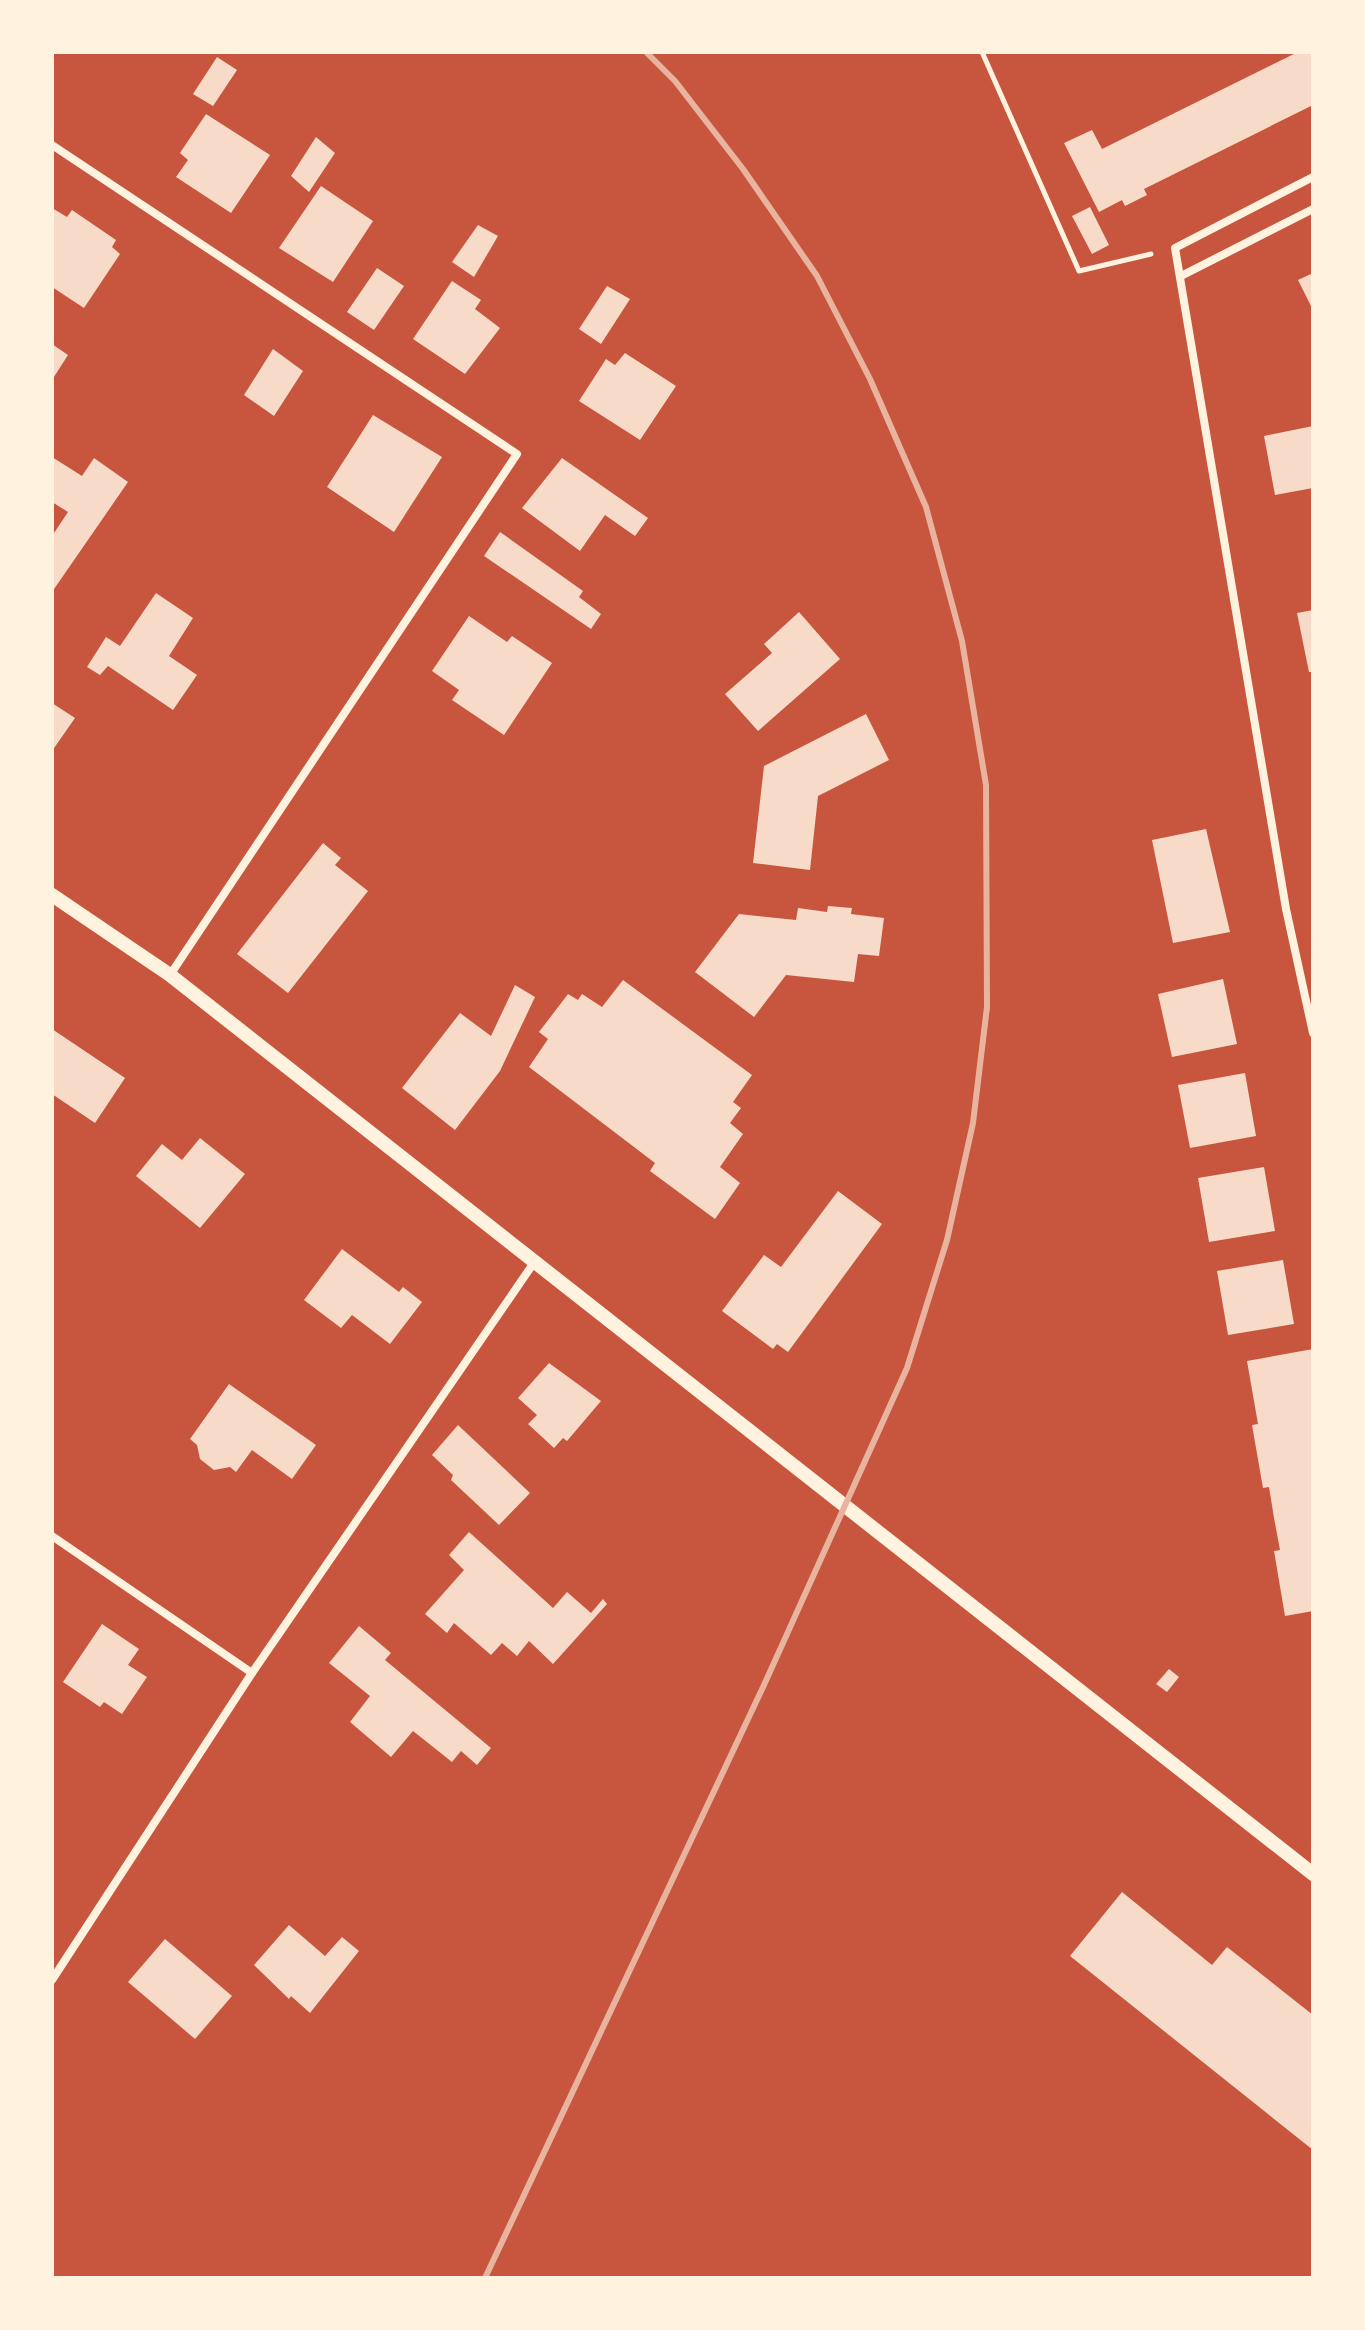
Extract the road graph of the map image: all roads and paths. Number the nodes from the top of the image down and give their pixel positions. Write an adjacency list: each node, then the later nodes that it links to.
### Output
1 (982, 52): 5 (path)
2 (52, 145): 8 (street)
3 (1313, 177): 5 (street)
4 (1313, 209): 6 (street)
5 (1175, 248): 6 (street)
6 (1181, 276): 9 (street)
7 (52, 895): 8 (street)
8 (170, 975): 10 (street)
9 (1313, 1033)
10 (533, 1264): 12 (street); 13 (street)
11 (52, 1536): 12 (street)
12 (252, 1673): 14 (street)
13 (1313, 1874)
14 (52, 1980)

